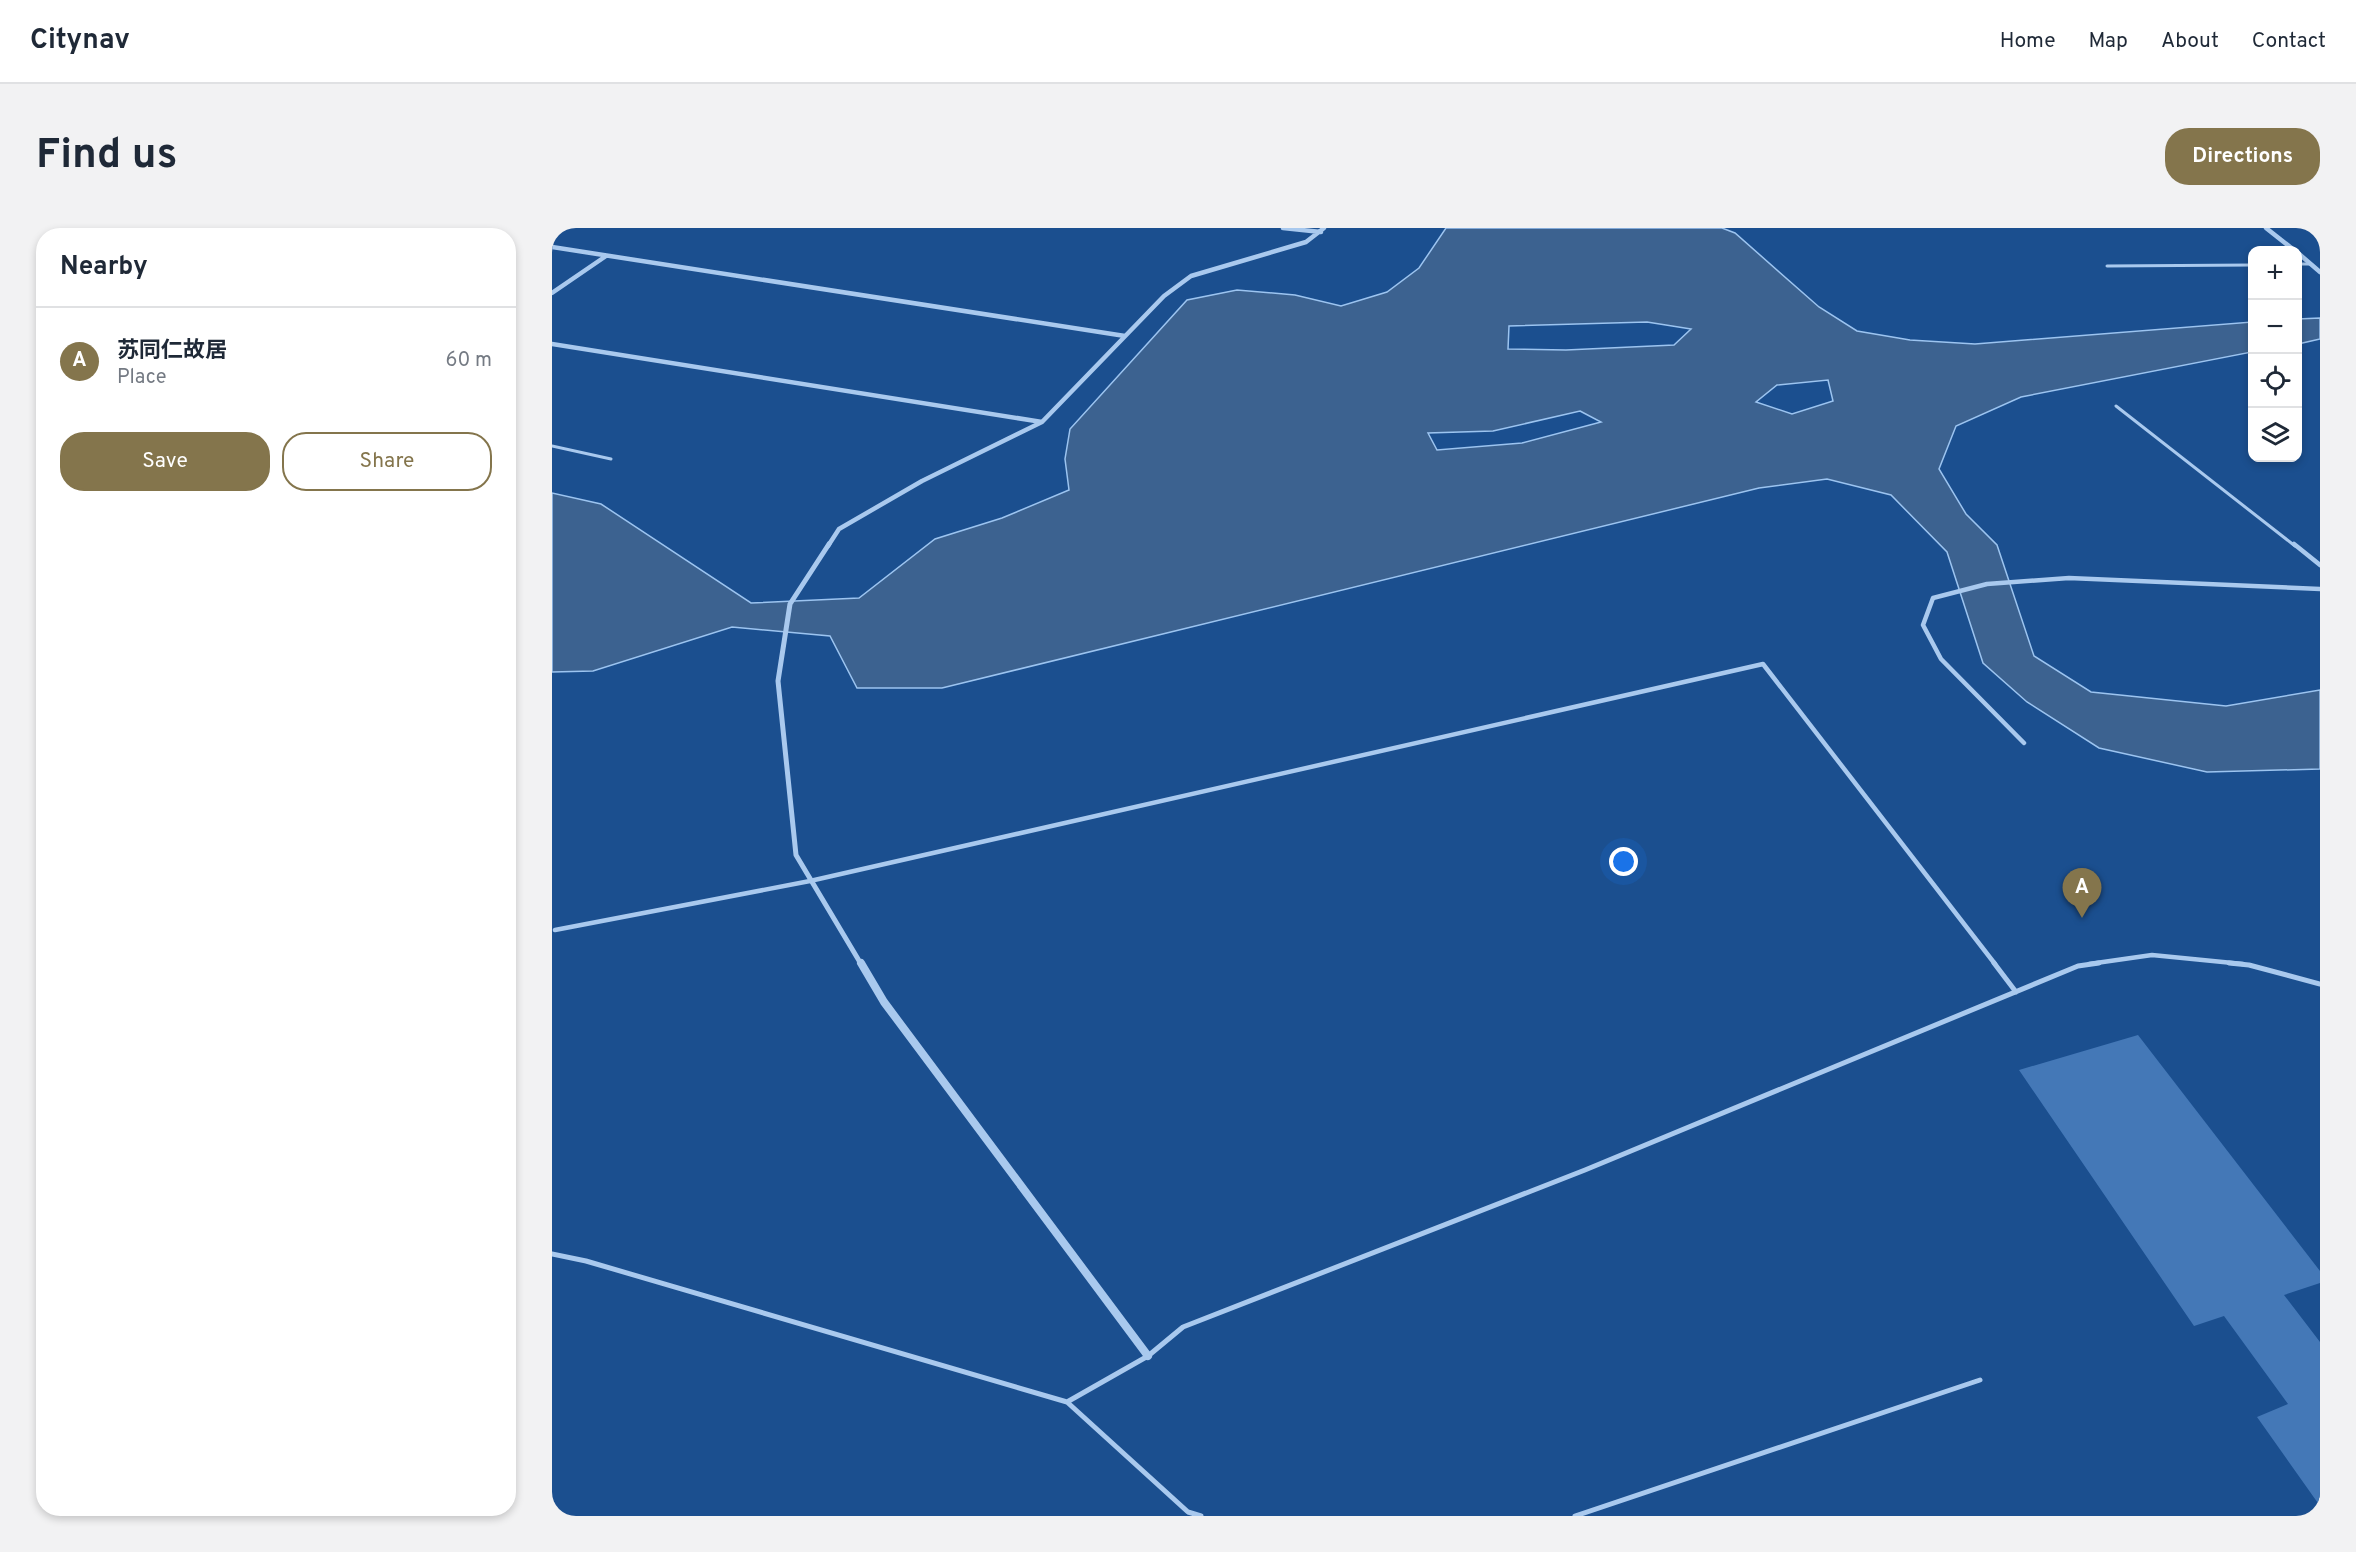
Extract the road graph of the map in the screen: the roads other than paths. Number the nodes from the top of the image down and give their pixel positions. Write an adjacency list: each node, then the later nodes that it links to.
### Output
1 (1283, 228): 3 (street)
2 (2266, 228): 4 (street)
3 (1322, 230): 14 (street)
4 (2289, 246)
5 (552, 248): 6 (street)
6 (606, 256): 13 (street); 14 (street)
7 (2302, 256): 9 (street)
8 (2302, 264): 9 (lane)
9 (2311, 264): 12 (street)
10 (2248, 265): 11 (lane)
11 (2107, 266)
12 (2320, 272)
13 (552, 293)
14 (1125, 336): 17 (street)
15 (552, 344): 17 (street)
16 (2116, 406): 20 (lane)
17 (1042, 422): 23 (street)
18 (552, 446): 19 (lane)
19 (610, 459)
20 (2320, 566)
21 (2320, 589): 22 (lane)
22 (2024, 743)
23 (810, 881): 24 (lane); 26 (lane); 28 (street)
24 (555, 930)
25 (2320, 984): 26 (lane)
26 (2016, 992): 28 (lane)
27 (552, 1254): 30 (lane)
28 (1148, 1356): 30 (lane)
29 (1980, 1380): 32 (lane)
30 (1067, 1402): 31 (lane)
31 (1200, 1516)
32 (1575, 1516)

